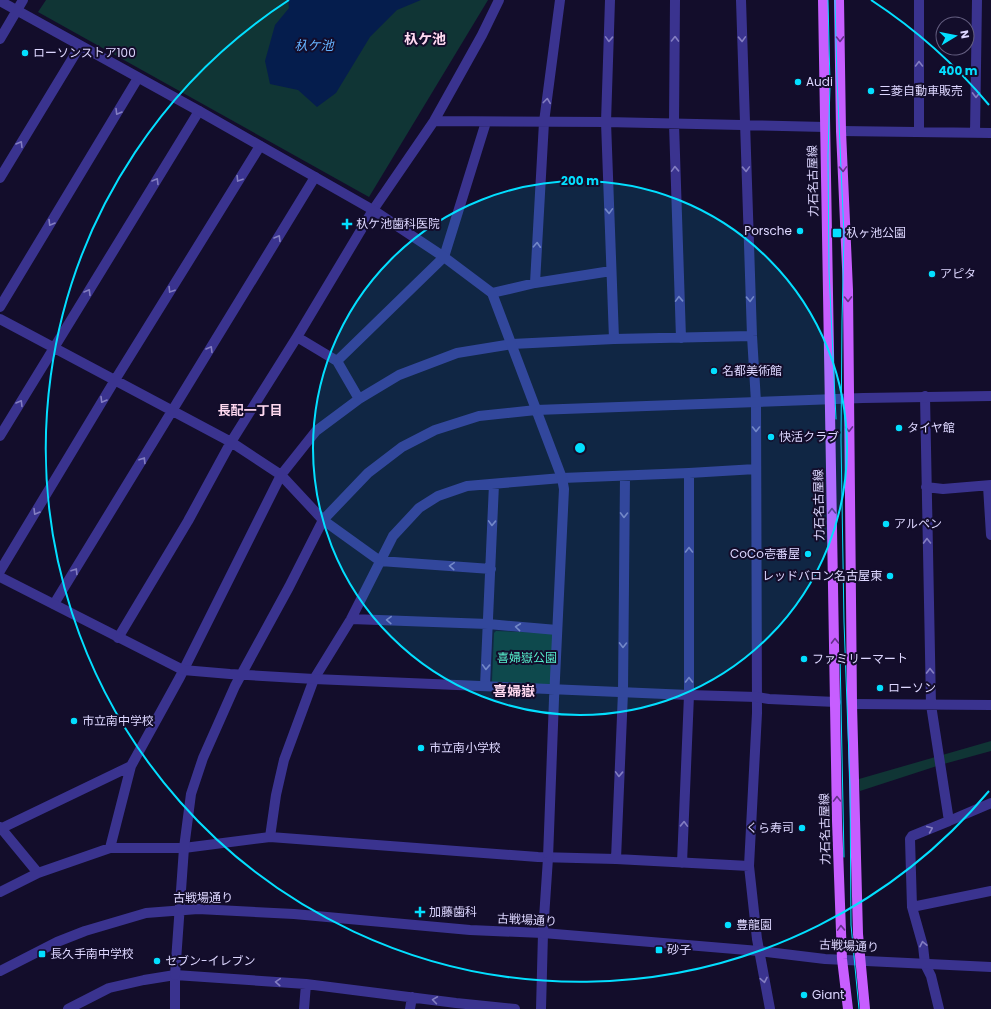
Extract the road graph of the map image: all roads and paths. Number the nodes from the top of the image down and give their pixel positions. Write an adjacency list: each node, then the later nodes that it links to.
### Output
1 (23, 0): 12 (street)
2 (499, 0): 17 (street)
3 (560, 0): 19 (street, one-way to 3)
4 (610, 0): 20 (street, one-way to 20)
5 (675, 0): 21 (street, one-way to 5)
6 (741, 0): 22 (street, one-way to 22)
7 (823, 0): 23 (main road, 力石名古屋線)
8 (839, 0): 24 (main road, one-way to 24)
9 (919, 0): 25 (street, one-way to 9)
10 (977, 0): 26 (street, one-way to 26)
11 (0, 2): 12 (street)
12 (16, 11): 13 (street); 14 (street)
13 (0, 39)
14 (80, 46): 15 (street); 30 (street, one-way to 14)
15 (138, 78): 16 (street); 36 (street, one-way to 36)
16 (199, 111): 28 (street); 43 (street, one-way to 16)
17 (434, 121): 18 (street); 31 (street)
18 (486, 122): 19 (street); 32 (street)
19 (544, 122): 20 (street); 34 (street, one-way to 19)
20 (606, 122): 21 (street); 33 (street, one-way to 33)
21 (674, 124): 22 (street); 40 (street, one-way to 21)
22 (744, 125): 23 (street); 38 (street, one-way to 38)
23 (825, 127): 50 (main road, 力石名古屋線)
24 (841, 131): 25 (street); 49 (main road, one-way to 49)
25 (919, 131): 26 (street)
26 (975, 133): 27 (street)
27 (991, 133)
28 (260, 146): 29 (street); 45 (street, one-way to 45)
29 (315, 177): 31 (street); 53 (street, one-way to 29)
30 (0, 178)
31 (374, 210): 32 (street); 39 (street)
32 (444, 257): 35 (street); 44 (street)
33 (611, 271): 34 (street); 41 (street)
34 (535, 284): 35 (street)
35 (492, 293): 42 (street)
36 (0, 307)
37 (0, 319): 43 (street)
38 (752, 336): 40 (street); 51 (street)
39 (297, 337): 44 (street); 55 (street)
40 (681, 338): 41 (street)
41 (614, 339): 42 (street)
42 (512, 344): 48 (street); 52 (street)
43 (54, 348): 45 (street); 54 (street, one-way to 43)
44 (337, 361): 48 (street)
45 (115, 380): 53 (street); 68 (street, one-way to 68)
46 (924, 396): 47 (street); 49 (street); 63 (street)
47 (991, 396)
48 (359, 399): 58 (street)
49 (849, 399): 50 (street); 84 (main road, one-way to 84)
50 (830, 400): 51 (street); 83 (main road, 力石名古屋線, one-way to 50)
51 (756, 402): 52 (street); 56 (street, one-way to 56)
52 (536, 410): 60 (street); 64 (street)
53 (173, 411): 55 (street); 70 (street, one-way to 53)
54 (0, 436)
55 (231, 442): 58 (street); 74 (street)
56 (756, 469): 57 (street); 82 (street)
57 (689, 473): 59 (street); 81 (street, one-way to 57)
58 (281, 475): 64 (street); 75 (street)
59 (625, 476): 60 (street); 80 (street, one-way to 80)
60 (562, 478): 61 (street); 73 (street)
61 (494, 484): 66 (street); 67 (street, one-way to 67)
62 (990, 486): 63 (street); 65 (street)
63 (926, 488): 85 (street, one-way to 63)
64 (323, 520): 66 (street); 76 (street)
65 (991, 535)
66 (380, 561): 67 (street, one-way to 66); 71 (street)
67 (490, 569): 72 (street)
68 (0, 571)
69 (0, 577): 70 (street)
70 (54, 604): 74 (street)
71 (351, 619): 72 (street, one-way to 71); 77 (street)
72 (488, 624): 73 (street, one-way to 72); 78 (street, one-way to 78)
73 (557, 630): 79 (street)
74 (118, 638): 75 (street)
75 (183, 670): 76 (street); 87 (street)
76 (242, 674): 77 (street); 93 (street)
77 (314, 679): 78 (street); 91 (street)
78 (485, 686): 79 (street)
79 (554, 690): 80 (street); 94 (street)
80 (623, 692): 81 (street); 95 (street, one-way to 95)
81 (689, 695): 82 (street); 96 (street, one-way to 81)
82 (757, 697): 83 (street); 97 (street)
83 (836, 702): 105 (main road, 力石名古屋線, one-way to 83)
84 (852, 704): 85 (street); 106 (main road)
85 (931, 705): 86 (street); 89 (street)
86 (991, 705)
87 (131, 766): 90 (street); 92 (street)
88 (991, 803): 89 (street)
89 (949, 821): 101 (street, one-way to 89)
90 (1, 827): 98 (street)
91 (270, 837): 93 (street); 94 (street)
92 (110, 848): 93 (street); 98 (street)
93 (184, 848): 102 (street)
94 (548, 858): 95 (street); 103 (street)
95 (616, 859): 96 (street)
96 (682, 862): 97 (street)
97 (749, 866): 104 (street)
98 (38, 873): 100 (street)
99 (991, 891): 101 (street)
100 (0, 892)
101 (912, 907): 107 (street, one-way to 101)
102 (179, 910): 103 (street, 古戦場通り); 109 (street, 古戦場通り); 110 (street)
103 (542, 934): 104 (street, 古戦場通り); 119 (street)
104 (759, 952): 105 (street, 古戦場通り); 120 (street, one-way to 120)
105 (842, 959): 106 (street, 古戦場通り); 121 (main road, 力石名古屋線)
106 (860, 960): 107 (street, 古戦場通り); 122 (main road)
107 (925, 964): 108 (street, 古戦場通り); 123 (street)
108 (991, 967)
109 (0, 971)
110 (175, 975): 111 (street, one-way to 110); 114 (street); 115 (street)
111 (306, 984): 112 (street); 116 (street)
112 (412, 997): 113 (street, one-way to 112); 117 (street)
113 (456, 1006): 118 (street)
114 (68, 1009)
115 (175, 1009)
116 (304, 1009)
117 (410, 1009)
118 (515, 1009)
119 (541, 1009)
120 (770, 1009)
121 (848, 1009)
122 (865, 1009)
123 (939, 1009)

